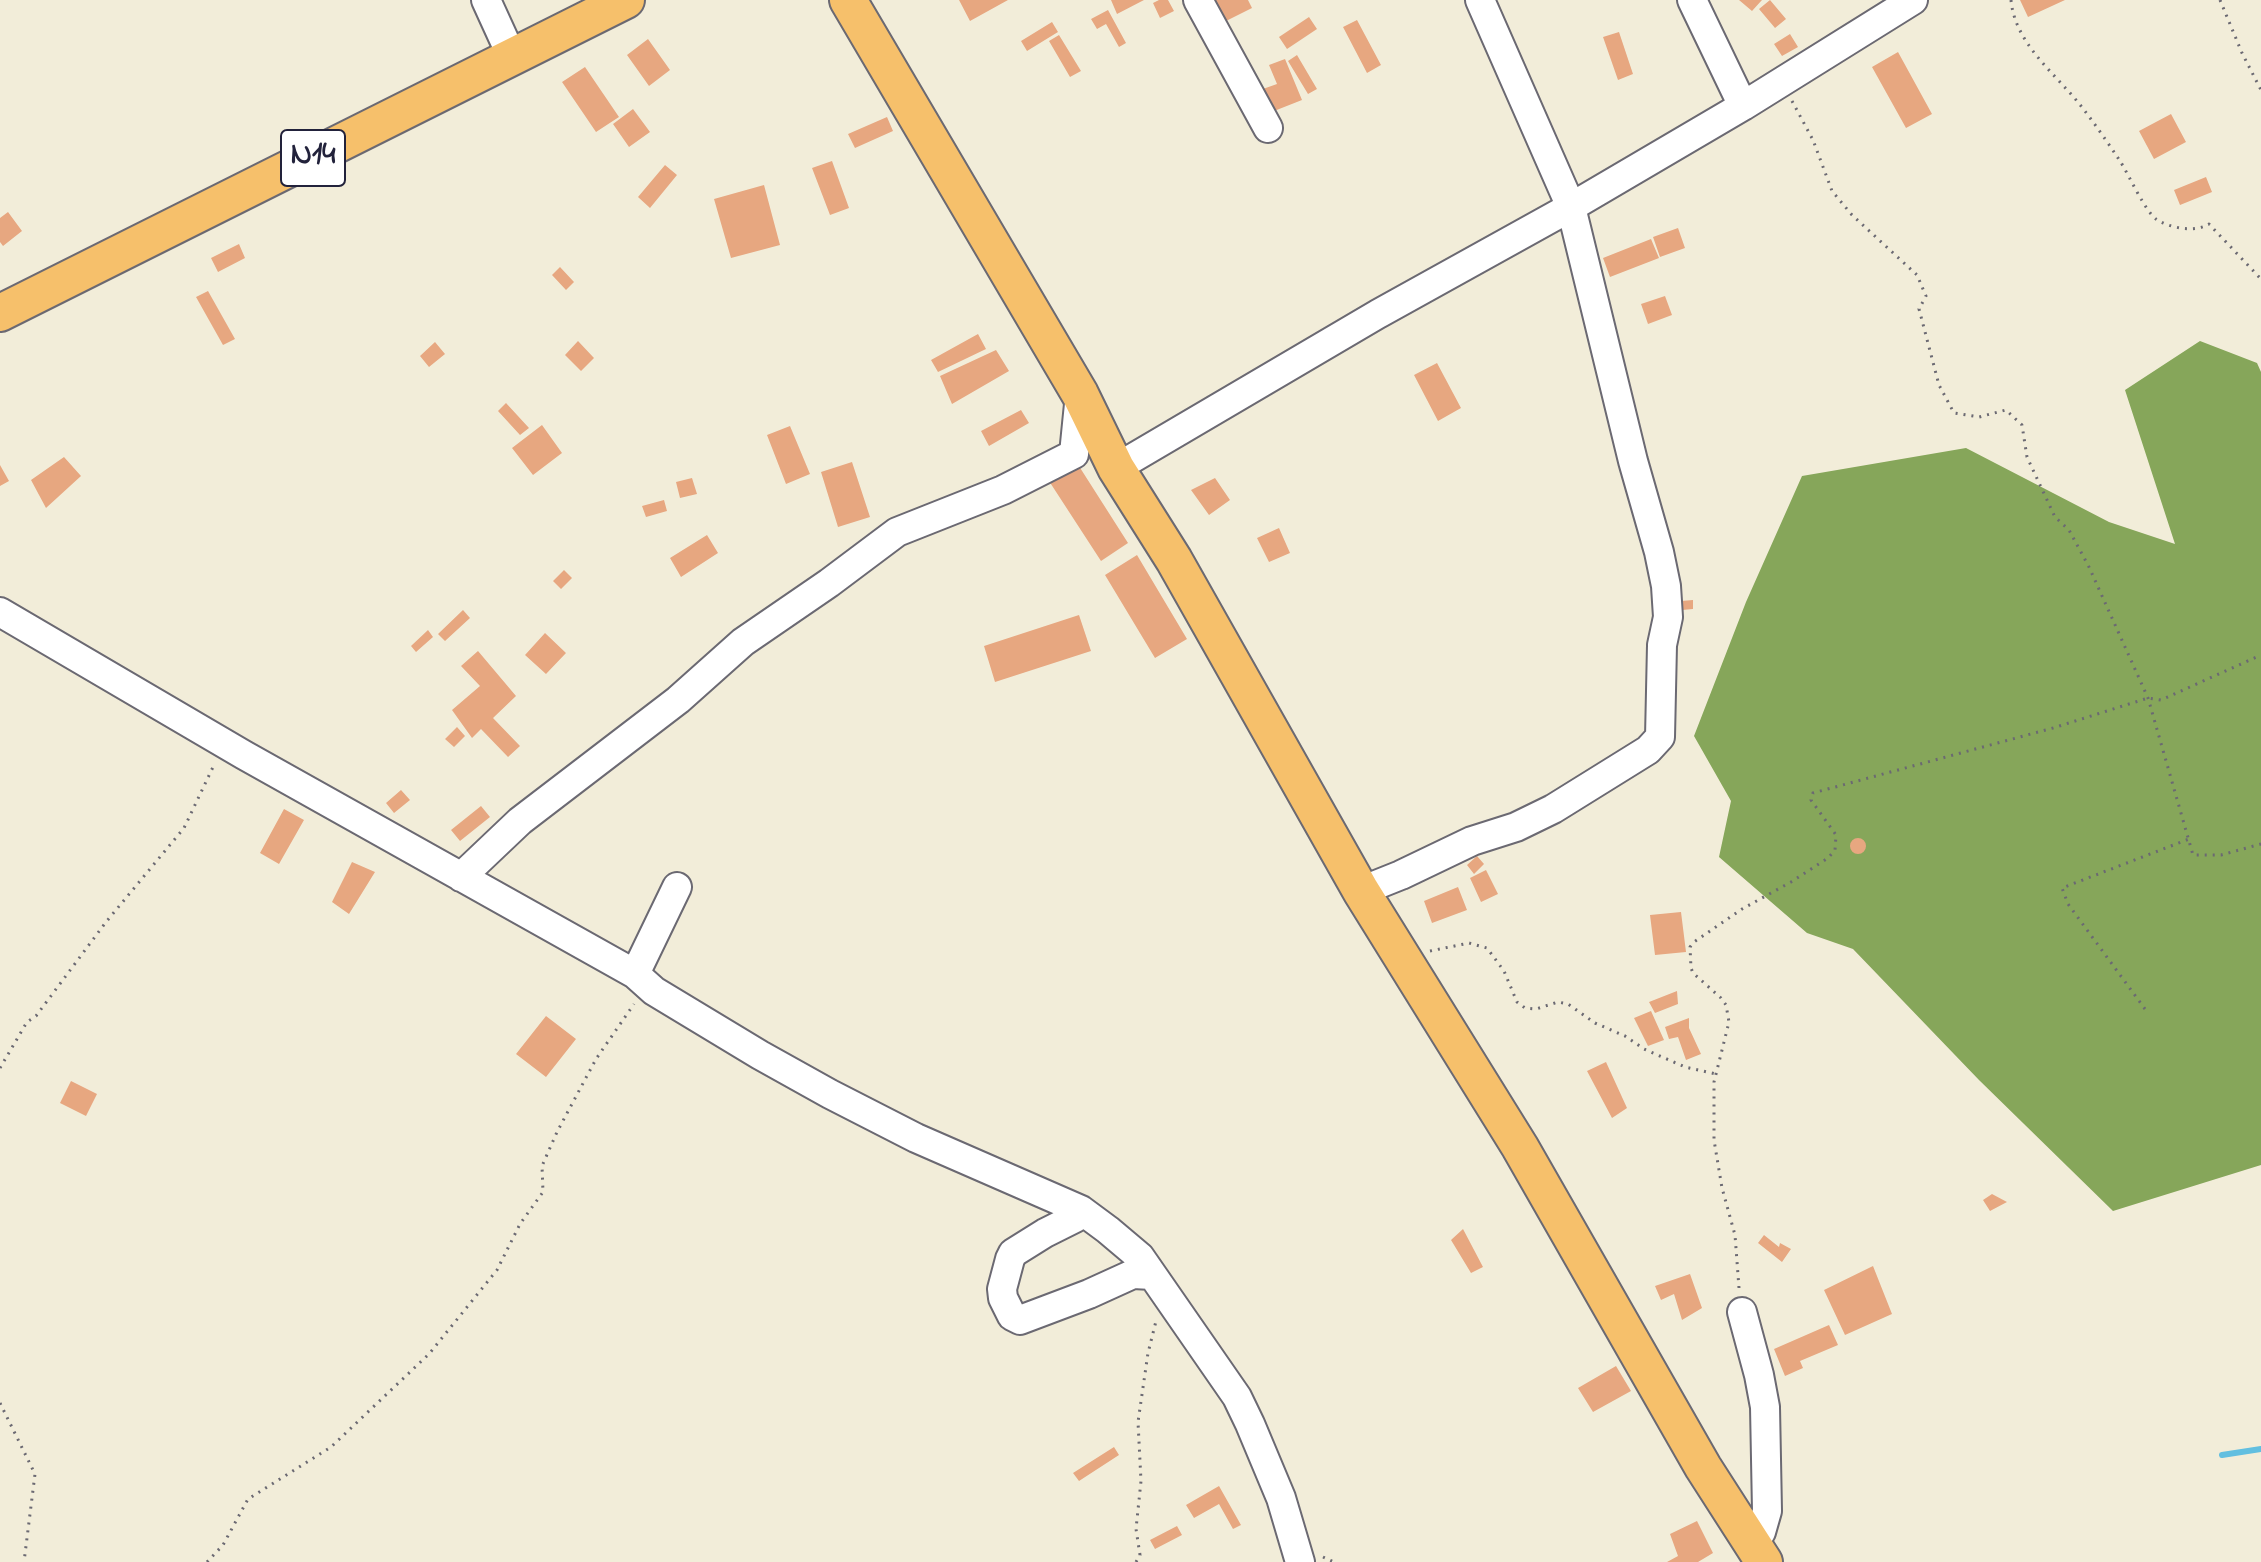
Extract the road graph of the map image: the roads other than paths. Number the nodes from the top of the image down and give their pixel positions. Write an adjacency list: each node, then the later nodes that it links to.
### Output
1 (486, 0): 8 (street)
2 (626, 0): 8 (main road, N14)
3 (848, 0): 13 (main road)
4 (1198, 0): 10 (street)
5 (1480, 0): 11 (street)
6 (1692, 0): 9 (street)
7 (1913, 0): 9 (street)
8 (512, 57): 12 (main road, N14)
9 (1743, 106): 11 (street)
10 (1268, 128)
11 (1571, 207): 14 (street); 18 (street)
12 (0, 313)
13 (1080, 394): 14 (main road); 16 (street)
14 (1116, 468): 18 (main road)
15 (0, 612): 16 (street)
16 (461, 877): 19 (street)
17 (677, 887): 19 (street)
18 (1361, 891): 23 (main road)
19 (644, 983): 20 (street)
20 (1081, 1210): 21 (street); 21 (street)
21 (1158, 1284): 24 (street)
22 (1742, 1312): 23 (street)
23 (1758, 1553)
24 (1300, 1562)

